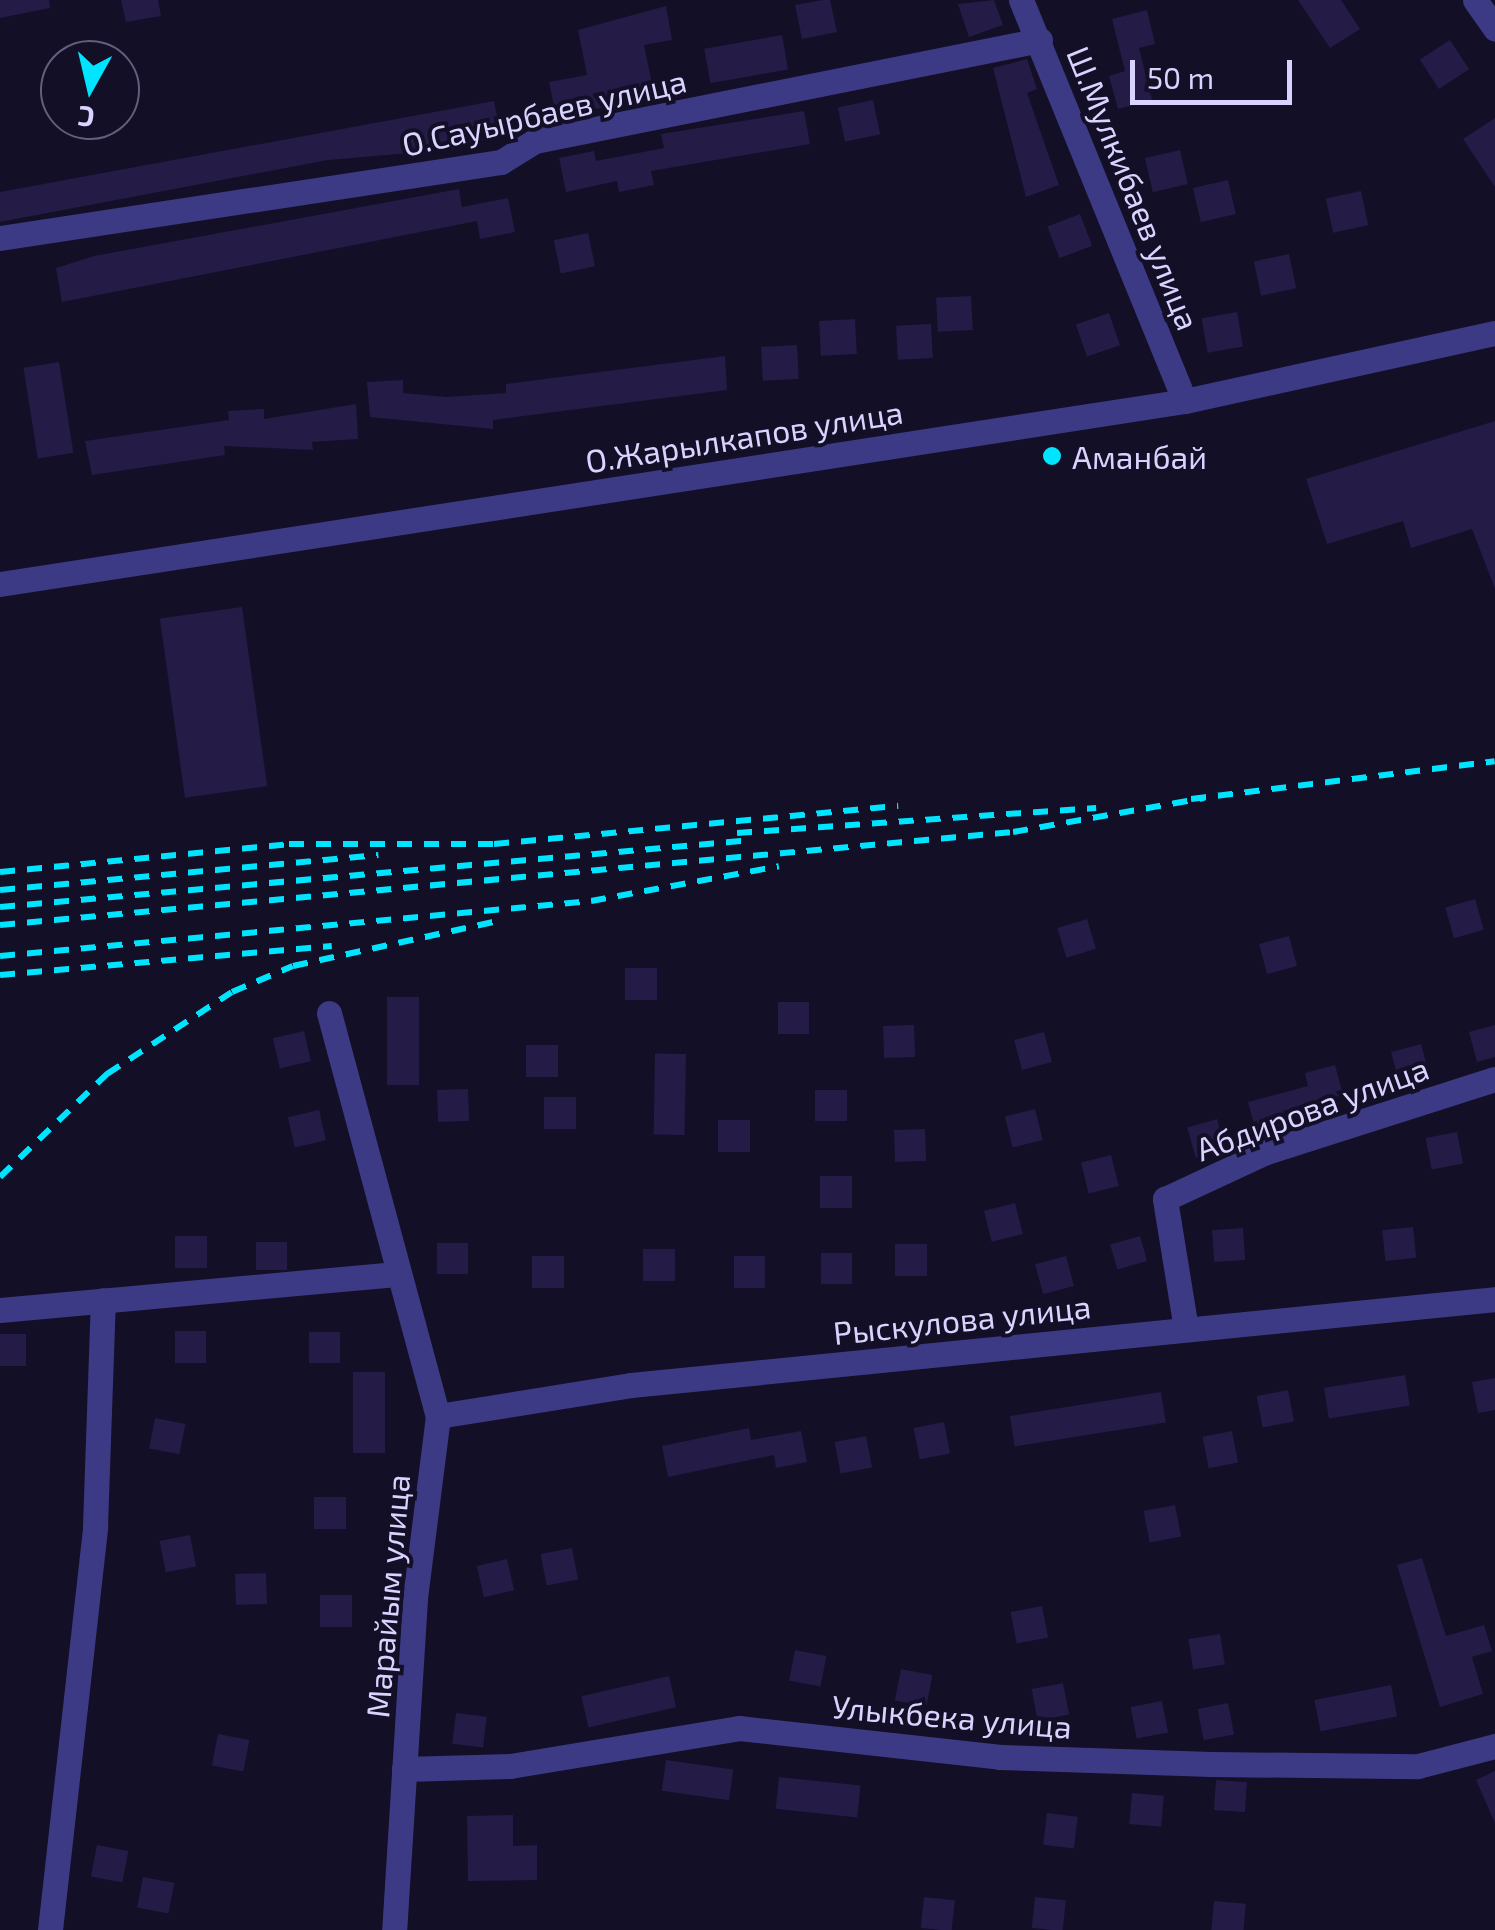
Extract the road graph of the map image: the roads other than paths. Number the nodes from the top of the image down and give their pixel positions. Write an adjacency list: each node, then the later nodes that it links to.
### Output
1 (1021, 0): 4 (street, Ш.Мулкибаев улица)
2 (1475, 0): 3 (street)
3 (1495, 28)
4 (1040, 40): 5 (street, О.Сауырбаев улица); 7 (street, Ш.Мулкибаев улица)
5 (0, 238)
6 (1495, 333): 7 (street, О.Жарылкапов улица)
7 (1185, 401): 8 (street, О.Жарылкапов улица)
8 (0, 584)
9 (329, 1013): 11 (street, Марайым улица)
10 (1495, 1078): 15 (street, Абдирова улица)
11 (396, 1274): 13 (street); 16 (street, Марайым улица)
12 (1495, 1298): 15 (street, Рыскулова улица)
13 (103, 1300): 14 (street); 19 (street)
14 (0, 1310)
15 (1186, 1330): 16 (street, Рыскулова улица)
16 (438, 1416): 18 (street, Марайым улица)
17 (1495, 1746): 18 (street, Улыкбека улица)
18 (404, 1769): 20 (street, Марайым улица)
19 (50, 1930)
20 (394, 1930)

